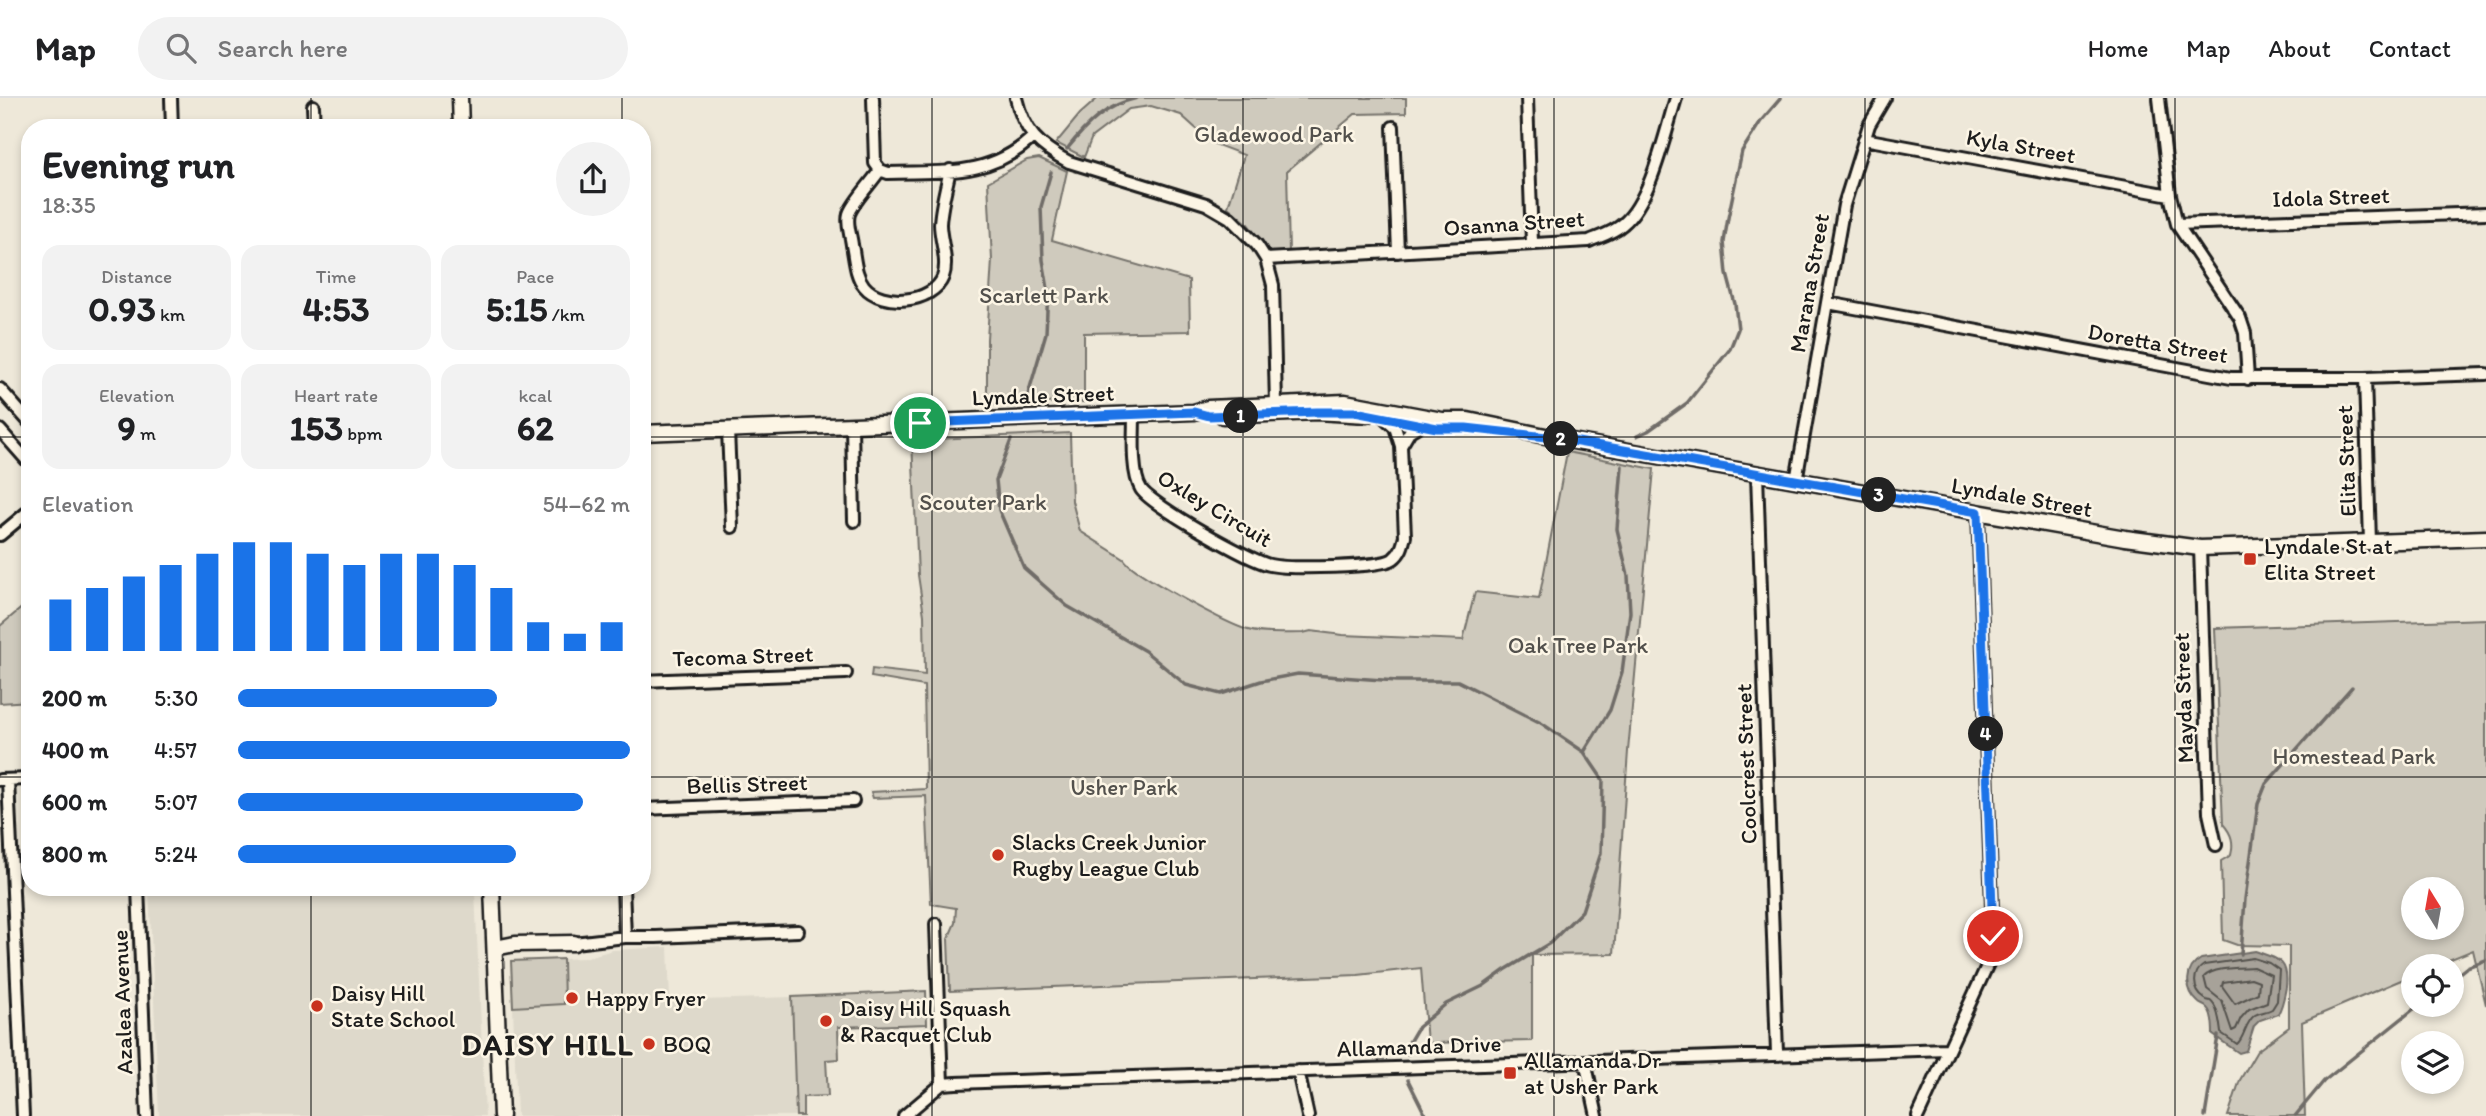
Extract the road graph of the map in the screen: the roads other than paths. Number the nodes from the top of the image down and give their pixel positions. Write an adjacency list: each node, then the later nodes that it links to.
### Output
1 (171, 98): 10 (street)
2 (460, 98): 12 (street)
3 (873, 98): 16 (street)
4 (1016, 98): 14 (street)
5 (1527, 98): 21 (street)
6 (1676, 98): 21 (street, Osanna Street)
7 (1885, 98): 15 (street, Marana Street)
8 (2159, 98): 18 (street)
9 (313, 106): 11 (street)
10 (172, 119)
11 (314, 119)
12 (461, 119)
13 (1393, 127): 22 (street)
14 (1033, 137): 17 (street); 23 (street)
15 (1864, 139): 18 (street, Kyla Street); 24 (street, Marana Street)
16 (880, 170): 17 (street); 17 (street)
17 (950, 170)
18 (2170, 195): 20 (street)
19 (2486, 213): 20 (street, Idola Street)
20 (2177, 224): 27 (street)
21 (1532, 243): 22 (street, Osanna Street)
22 (1398, 251): 23 (street, Osanna Street)
23 (1266, 259): 29 (street)
24 (1828, 303): 27 (street, Doretta Street); 42 (street, Marana Street)
25 (2486, 374): 26 (street, Doretta Street)
26 (2365, 378): 27 (street, Doretta Street); 49 (street, Elita Street)
27 (2248, 379)
28 (0, 389): 30 (street)
29 (1276, 409): 31 (street, Lyndale Street); 32 (street, Lyndale Street); 38 (street, Lyndale Street)
30 (21, 413)
31 (1134, 415): 33 (street, Lyndale Street); 39 (street, Oxley Circuit)
32 (1386, 419): 34 (street, Lyndale Street); 39 (street, Oxley Circuit)
33 (852, 425): 36 (street, Lyndale Street); 45 (street)
34 (1420, 425): 38 (street, Lyndale Street); 39 (street)
35 (0, 430): 40 (street)
36 (729, 430): 37 (street, Lyndale Street); 46 (street)
37 (651, 433)
38 (1555, 438): 41 (street, Lyndale Street)
39 (1401, 446)
40 (21, 454)
41 (1757, 474): 42 (street, Lyndale Street); 66 (street, Coolcrest Street)
42 (1796, 481): 43 (street, Lyndale Street)
43 (1978, 512): 50 (street, Lyndale Street); 65 (street)
44 (21, 518): 47 (street)
45 (854, 521)
46 (732, 527)
47 (0, 535)
48 (2486, 538): 49 (street, Lyndale Street)
49 (2370, 542): 50 (street, Lyndale Street)
50 (2200, 548): 56 (street, Mayda Street)
51 (846, 673): 52 (street, Tecoma Street)
52 (651, 681)
53 (4, 780): 70 (street)
54 (853, 801): 55 (street, Bellis Street)
55 (651, 809)
56 (2216, 845)
57 (138, 896): 71 (street, Azalea Avenue)
58 (492, 896): 64 (street)
59 (623, 896): 62 (street)
60 (936, 924): 69 (street)
61 (798, 931): 62 (street)
62 (625, 937): 63 (street)
63 (574, 943): 64 (street)
64 (495, 948): 72 (street)
65 (1947, 1049): 66 (street, Allamanda Drive); 76 (street)
66 (1777, 1053): 67 (street, Allamanda Drive)
67 (1585, 1061): 68 (street, Allamanda Drive); 75 (street)
68 (1298, 1070): 69 (street, Allamanda Drive); 74 (street)
69 (942, 1084): 73 (street)
70 (23, 1116)
71 (147, 1116)
72 (501, 1116)
73 (904, 1116)
74 (1308, 1116)
75 (1597, 1116)
76 (1918, 1116)

